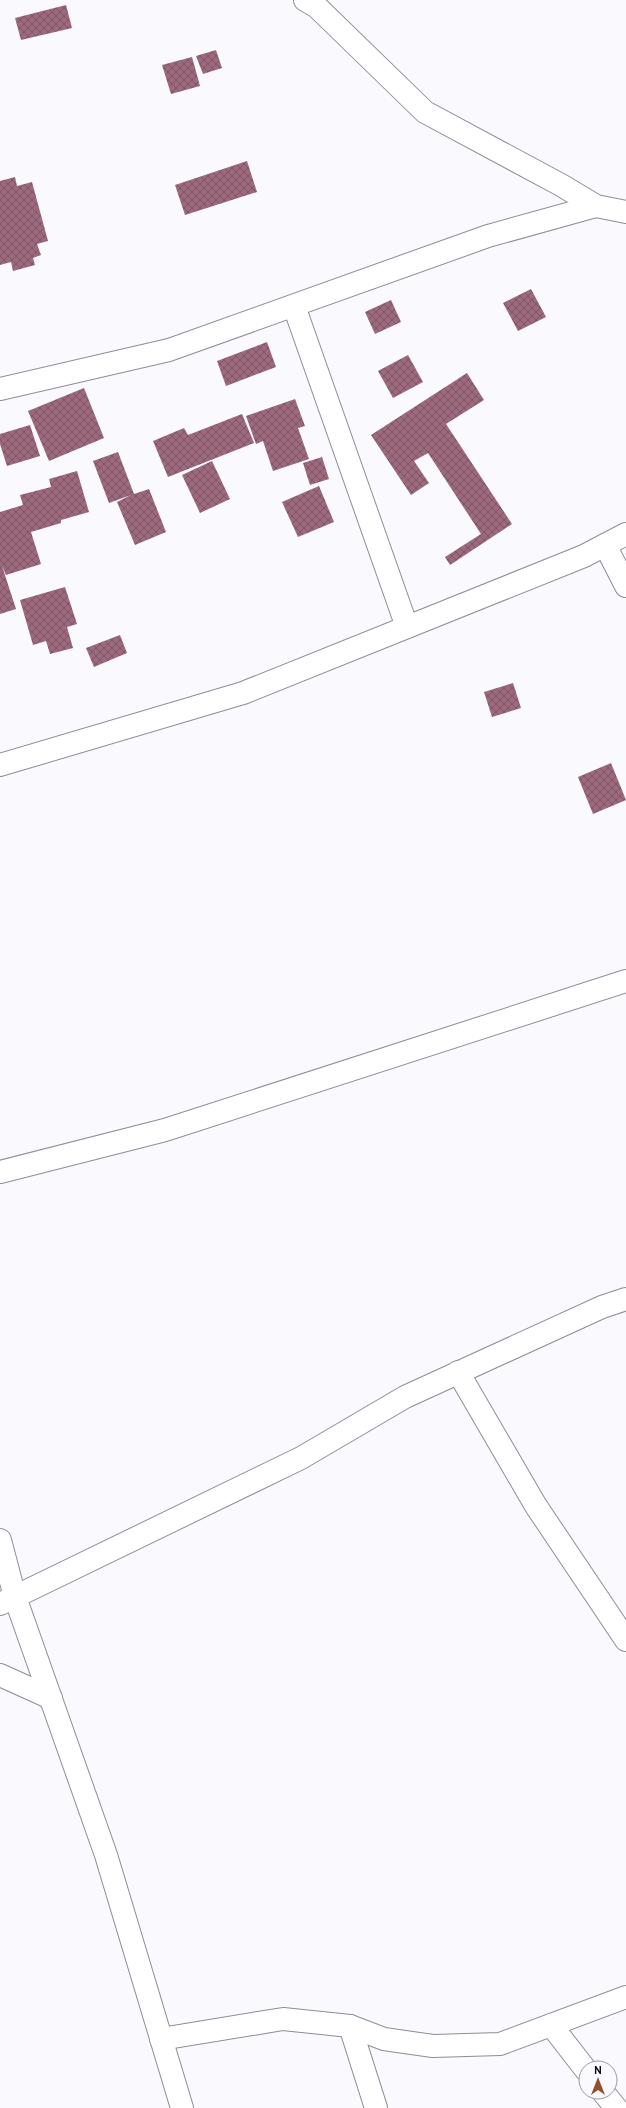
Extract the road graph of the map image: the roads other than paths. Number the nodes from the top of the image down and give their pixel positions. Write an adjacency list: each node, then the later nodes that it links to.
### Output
1 (305, 0): 2 (street)
2 (596, 206): 3 (street); 4 (street)
3 (626, 212)
4 (294, 306): 5 (street); 9 (street)
5 (0, 389)
6 (626, 534): 7 (street)
7 (605, 545): 8 (street); 9 (street)
8 (626, 586)
9 (407, 627): 10 (street)
10 (0, 765)
11 (626, 981): 12 (street)
12 (0, 1172)
13 (626, 1299): 14 (street)
14 (458, 1372): 16 (street); 17 (street)
15 (0, 1540): 16 (street)
16 (7, 1600): 19 (street)
17 (626, 1640)
18 (0, 1675): 19 (street)
19 (51, 1698): 23 (street)
20 (626, 1997): 21 (street)
21 (551, 2025): 22 (street); 24 (street)
22 (350, 2026): 23 (street); 27 (street)
23 (161, 2039): 26 (street)
24 (578, 2060)
25 (610, 2100): 28 (street)
26 (182, 2108)
27 (376, 2108)
28 (616, 2108)

